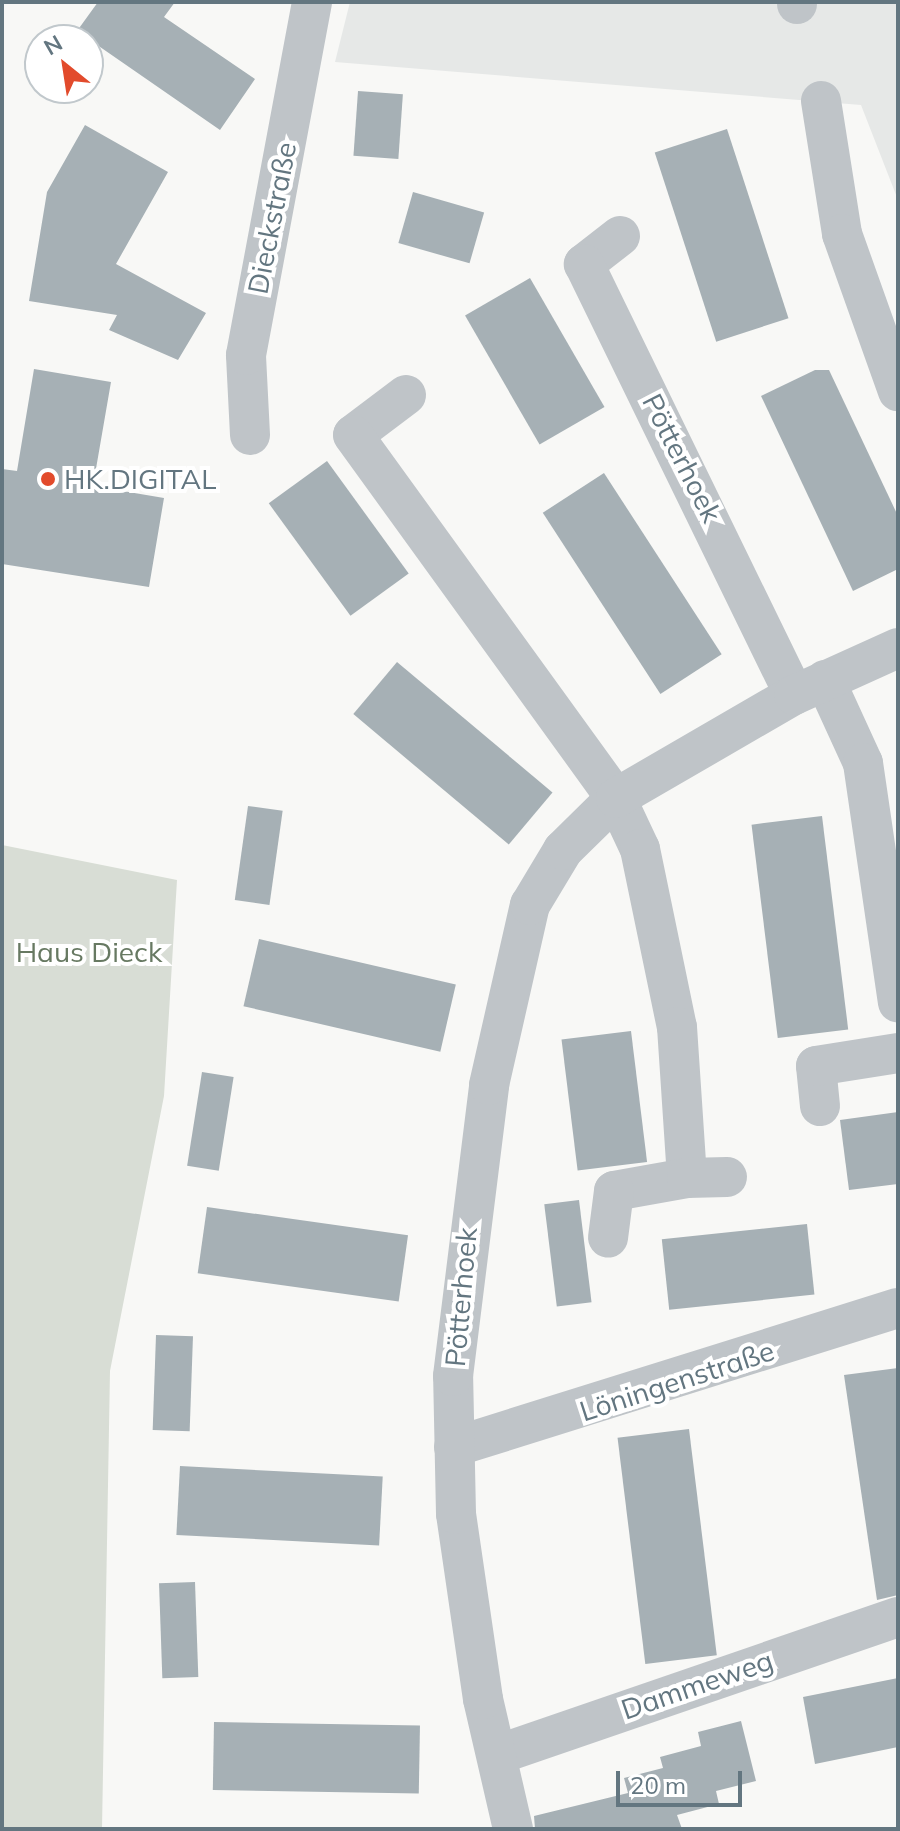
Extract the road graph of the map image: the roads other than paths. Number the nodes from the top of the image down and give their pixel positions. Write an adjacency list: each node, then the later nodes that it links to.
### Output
1 (312, 2): 6 (street, Dieckstraße)
2 (821, 101): 4 (street)
3 (620, 236): 8 (street, Pötterhoek)
4 (898, 391)
5 (406, 395): 9 (street)
6 (250, 435)
7 (898, 648): 8 (street, Pötterhoek)
8 (810, 688): 9 (street, Pötterhoek); 10 (street, Pötterhoek)
9 (616, 798): 14 (street); 17 (street, Pötterhoek)
10 (898, 1002)
11 (898, 1053): 12 (street)
12 (820, 1106)
13 (727, 1177): 14 (street)
14 (687, 1178): 15 (street)
15 (608, 1238)
16 (898, 1308): 17 (street, Löningenstraße)
17 (454, 1447): 19 (street, Pötterhoek)
18 (898, 1617): 19 (street, Dammeweg)
19 (497, 1755): 20 (street, Pötterhoek)
20 (513, 1829)

